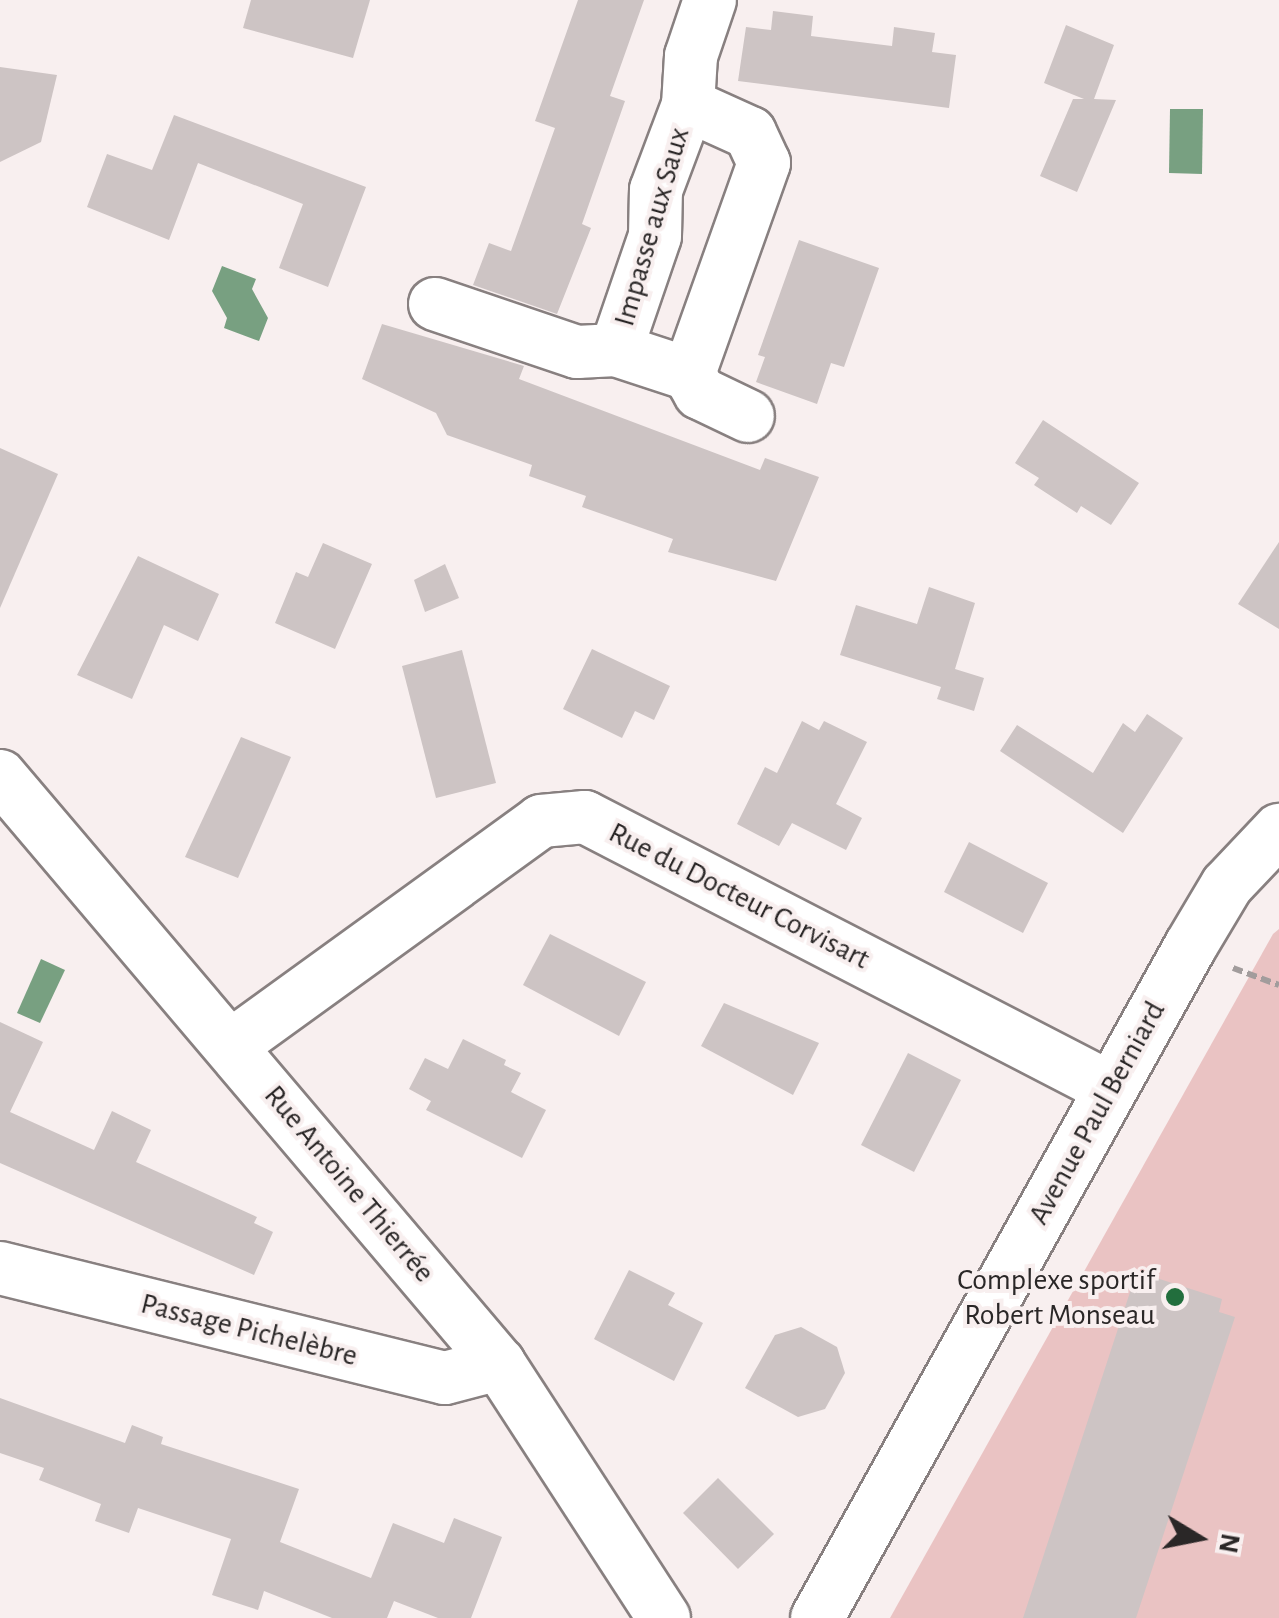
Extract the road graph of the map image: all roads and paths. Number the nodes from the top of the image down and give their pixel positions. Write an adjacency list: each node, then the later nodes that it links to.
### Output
1 (710, 0): 2 (street, Impasse aux Saux)
2 (688, 105): 4 (street, Impasse aux Saux); 5 (street, Impasse aux Saux)
3 (435, 304): 4 (street, Impasse aux Saux)
4 (616, 350): 5 (street, Impasse aux Saux)
5 (690, 374): 6 (street, Impasse aux Saux)
6 (748, 416)
7 (0, 776): 9 (street, Rue Antoine Thierrée)
8 (1279, 830): 10 (street, Avenue Paul Berniard)
9 (232, 1045): 10 (street, Rue du Docteur Corvisart); 12 (street, Rue Antoine Thierrée)
10 (1110, 1088): 14 (street, Avenue Paul Berniard)
11 (0, 1268): 12 (street, Passage Pichelèbre)
12 (499, 1364): 13 (street, Rue Antoine Thierrée)
13 (664, 1618)
14 (817, 1618)

